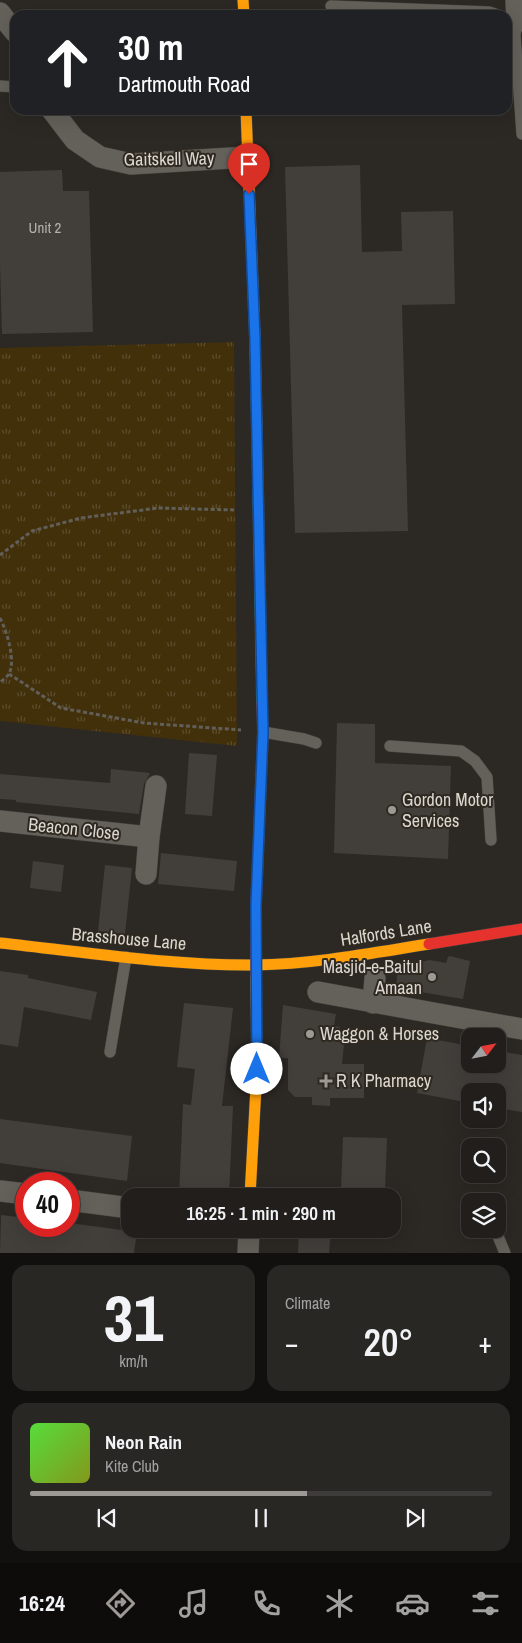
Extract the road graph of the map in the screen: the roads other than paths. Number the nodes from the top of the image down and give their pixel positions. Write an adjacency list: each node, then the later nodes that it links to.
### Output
1 (330, 6): 2 (lane)
2 (436, 10)
3 (0, 13): 4 (street)
4 (10, 26)
5 (512, 29): 8 (lane)
6 (56, 115): 9 (street, Gaitskell Way)
7 (246, 115): 9 (street)
8 (522, 134)
9 (248, 157): 10 (street)
10 (263, 732): 11 (lane); 21 (street)
11 (316, 743)
12 (390, 746): 16 (lane)
13 (156, 786): 15 (street)
14 (0, 821): 15 (street, Beacon Close)
15 (149, 837): 17 (street)
16 (492, 840)
17 (146, 874)
18 (522, 929): 21 (street, Halfords Lane)
19 (0, 943): 20 (street, Brasshouse Lane)
20 (126, 957): 21 (street, Brasshouse Lane); 26 (lane)
21 (256, 965): 27 (street)
22 (375, 978): 24 (street)
23 (318, 992): 24 (street)
24 (373, 1003): 25 (street)
25 (522, 1029)
26 (110, 1052)
27 (250, 1188)
28 (0, 1191): 29 (street)
29 (15, 1193)
30 (80, 1201): 31 (street)
31 (121, 1207)
32 (249, 1238): 34 (street)
33 (499, 1238): 35 (lane)
34 (248, 1253)
35 (505, 1253)

